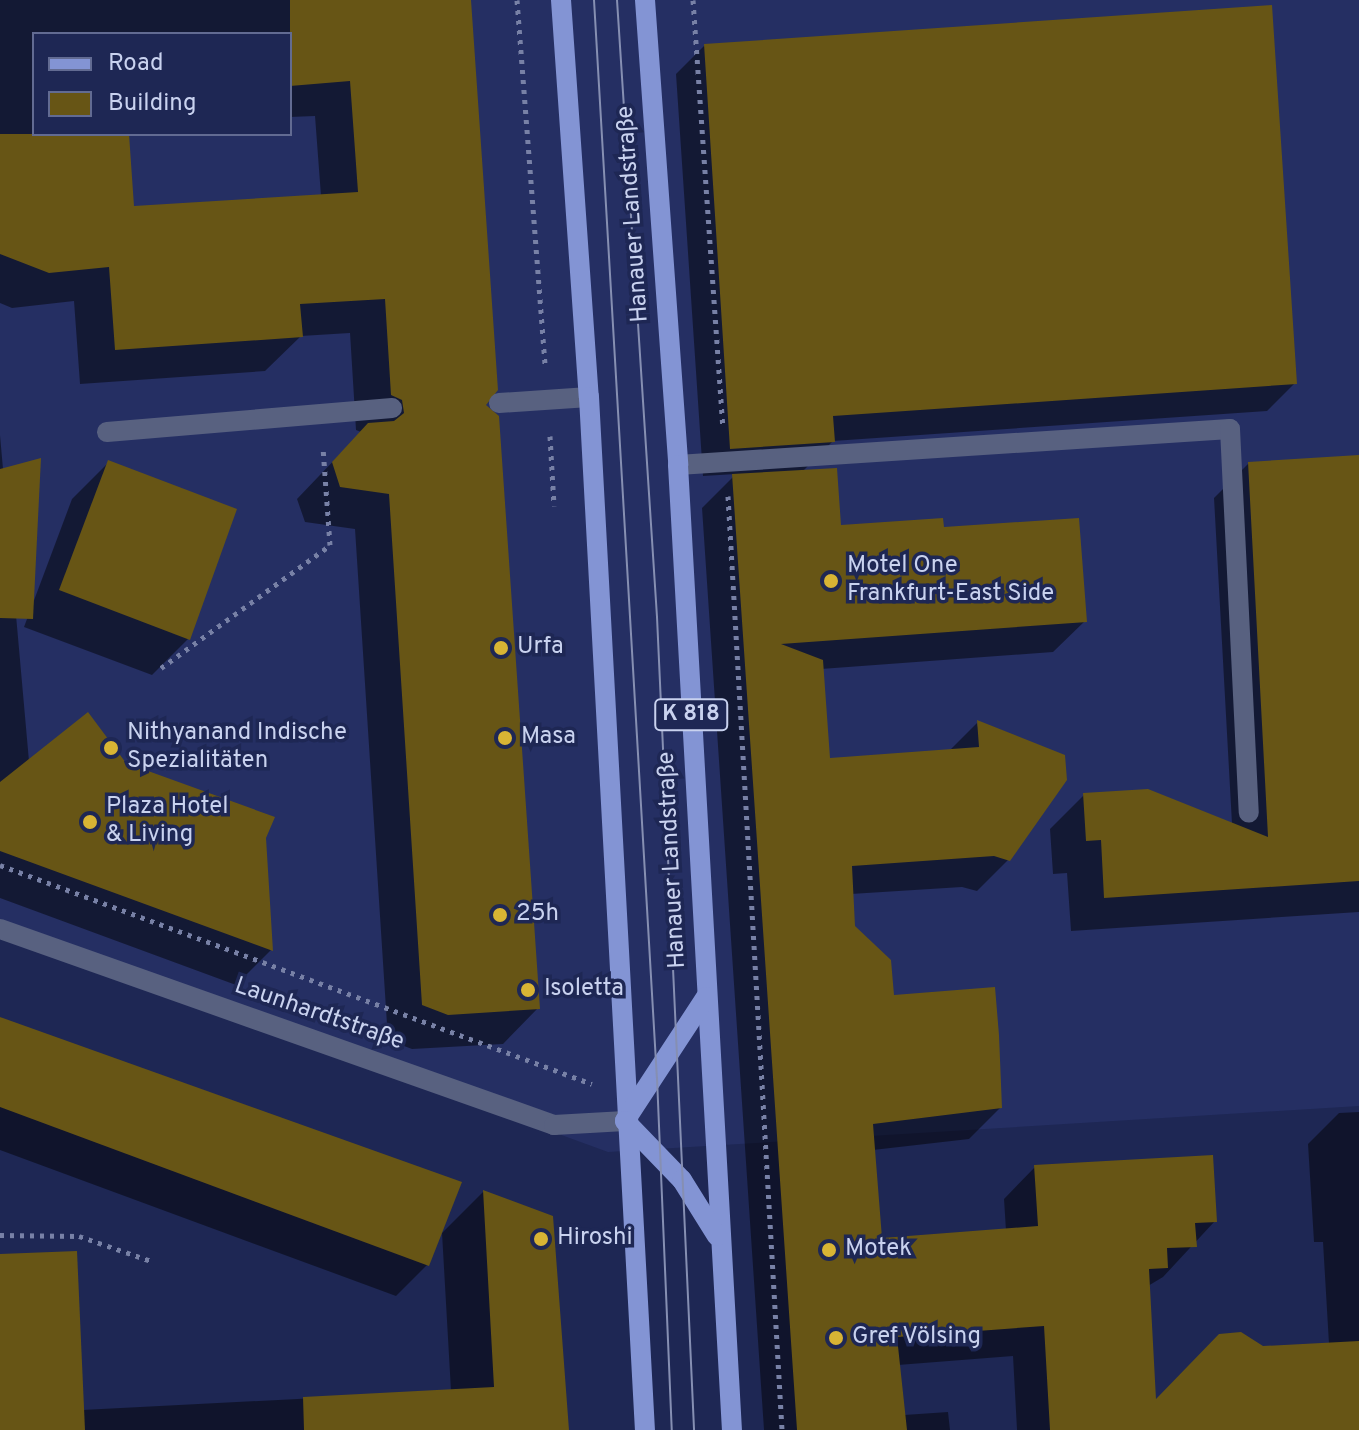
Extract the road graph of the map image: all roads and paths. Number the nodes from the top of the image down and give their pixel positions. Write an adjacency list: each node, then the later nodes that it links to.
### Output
1 (561, 0): 4 (main road)
2 (645, 0): 10 (main road, Hanauer Landstraße / K 818)
3 (693, 0): 9 (path)
4 (589, 397): 5 (street); 17 (main road)
5 (499, 403)
6 (392, 408): 7 (street)
7 (320, 414): 8 (street); 11 (path)
8 (107, 432)
9 (725, 461): 10 (street); 12 (street); 23 (path)
10 (678, 465): 15 (main road, Hanauer Landstraße / K 818)
11 (161, 668)
12 (1249, 813)
13 (0, 865): 16 (path)
14 (0, 929): 17 (street, Launhardtstraße)
15 (706, 997): 17 (main road); 19 (main road, Hanauer Landstraße / K 818)
16 (595, 1085)
17 (625, 1121): 19 (main road); 21 (main road)
18 (0, 1235): 20 (path)
19 (718, 1239): 22 (main road, Hanauer Landstraße / K 818)
20 (151, 1261)
21 (645, 1430)
22 (732, 1430)
23 (782, 1430)

